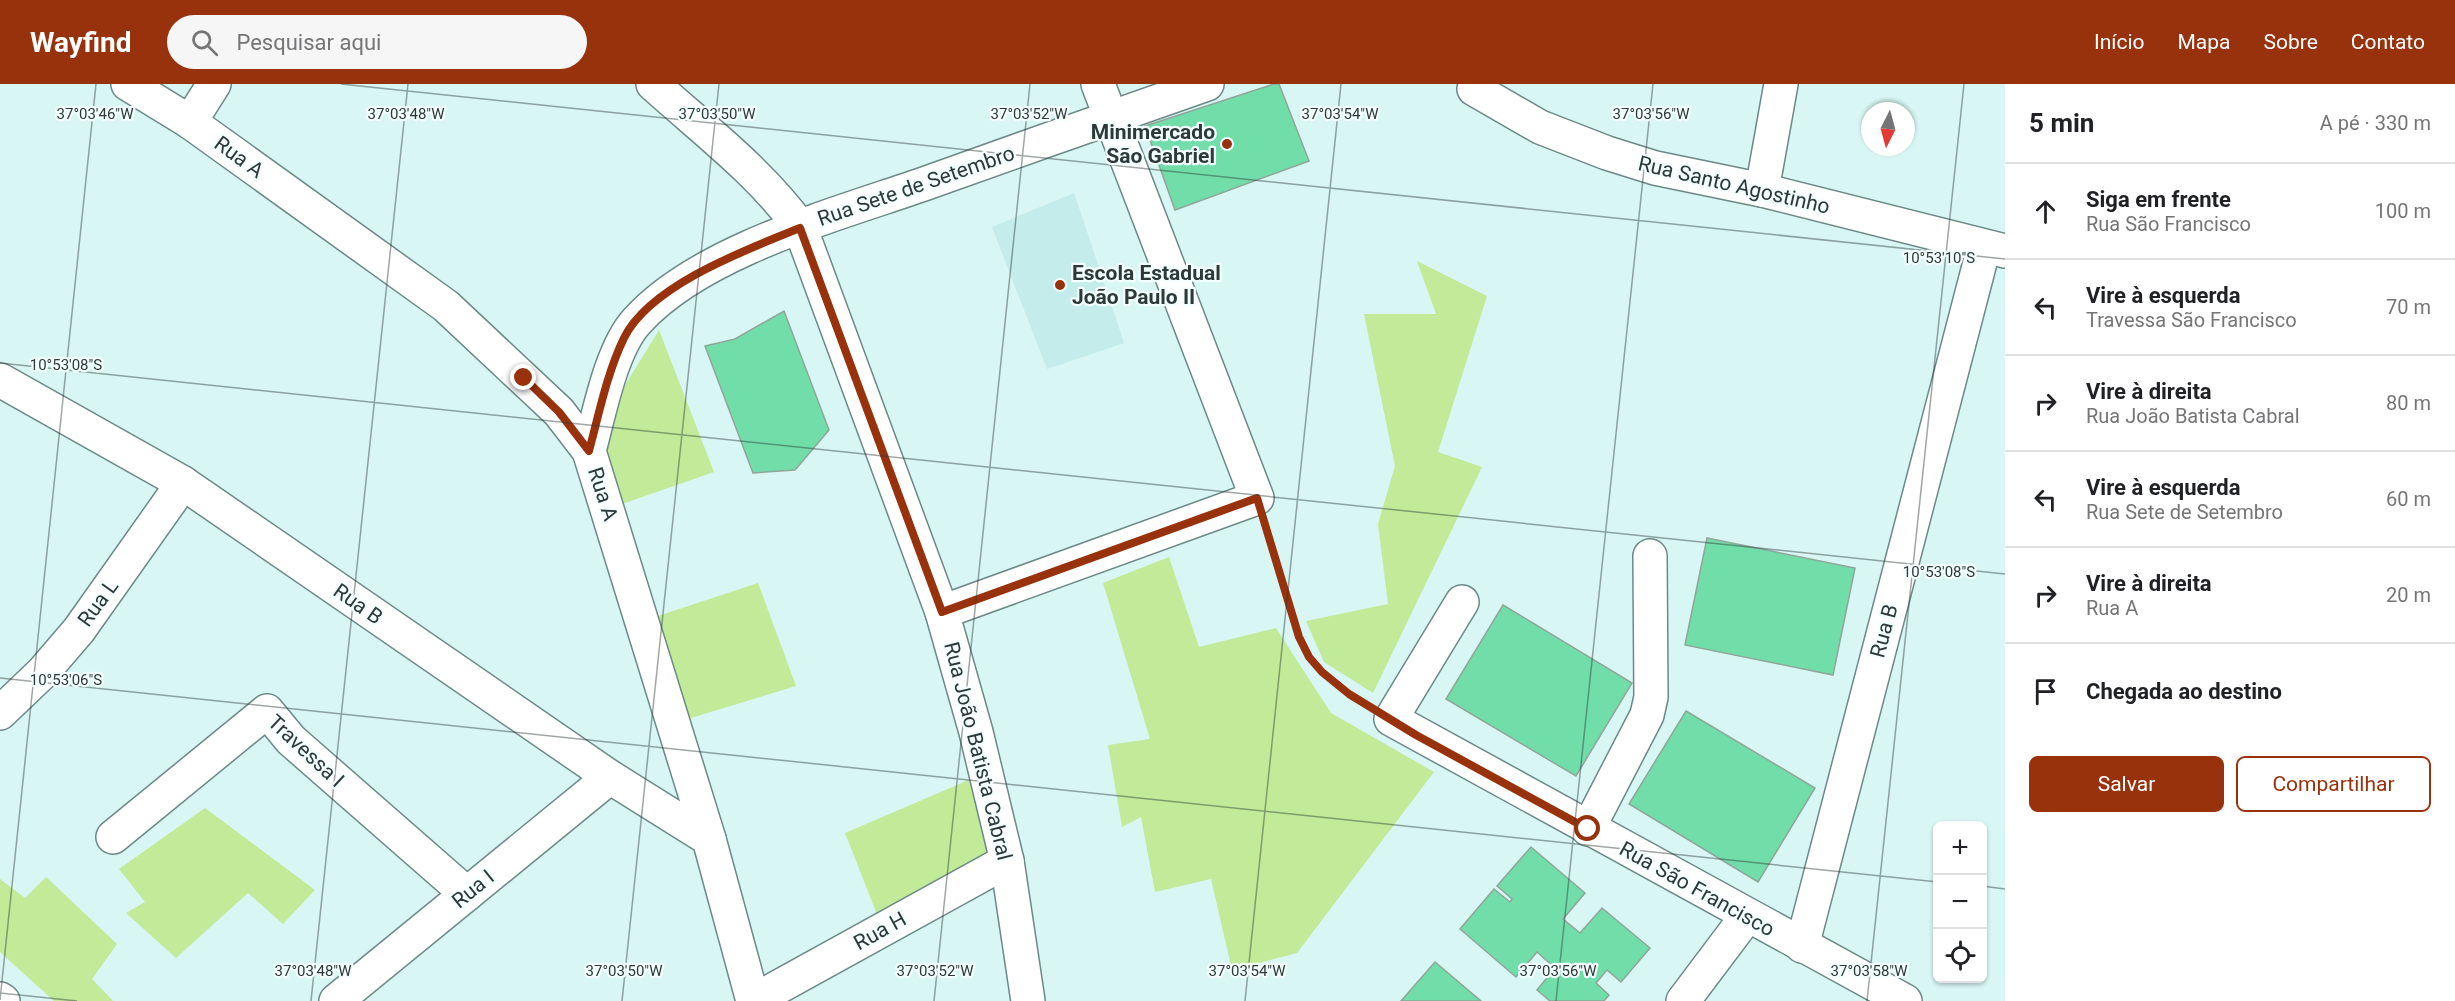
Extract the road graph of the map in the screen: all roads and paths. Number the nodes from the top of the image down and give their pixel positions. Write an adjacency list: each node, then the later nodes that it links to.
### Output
1 (128, 84): 9 (street, Rua A)
2 (214, 84): 9 (street)
3 (653, 84): 11 (street, Rua João Batista Cabral)
4 (1098, 84): 8 (street)
5 (1207, 84): 8 (street, Rua Sete de Setembro)
6 (1781, 84): 10 (street)
7 (1474, 89): 10 (street, Rua Santo Agostinho)
8 (1110, 118): 11 (street, Rua Sete de Setembro); 16 (street)
9 (190, 122): 14 (street, Rua A)
10 (1762, 190): 12 (street, Rua Santo Agostinho)
11 (800, 228): 14 (street, Rua Sete de Setembro); 19 (street, Rua João Batista Cabral)
12 (1994, 249): 29 (street, Rua B)
13 (0, 380): 15 (street, Rua B)
14 (589, 451): 25 (street, Rua A)
15 (183, 483): 20 (street, Rua L); 22 (street, Rua B)
16 (1257, 498): 19 (street); 21 (path)
17 (1650, 556): 23 (street)
18 (1462, 602): 21 (street)
19 (942, 612): 26 (street, Rua João Batista Cabral)
20 (0, 713)
21 (1390, 719): 23 (street, Rua São Francisco)
22 (610, 777): 25 (street, Rua B); 27 (street, Rua I)
23 (1588, 829): 28 (street, Rua São Francisco)
24 (113, 837): 27 (street, Travessa I)
25 (709, 839): 31 (street, Rua A)
26 (1007, 861): 31 (street, Rua H); 32 (street, Rua João Batista Cabral)
27 (467, 894): 30 (street, Rua I)
28 (1747, 916): 29 (street, Rua São Francisco); 33 (street)
29 (1802, 946): 34 (street, Rua São Francisco)
30 (336, 1001)
31 (753, 1001)
32 (1028, 1001)
33 (1683, 1001)
34 (1905, 1001)

